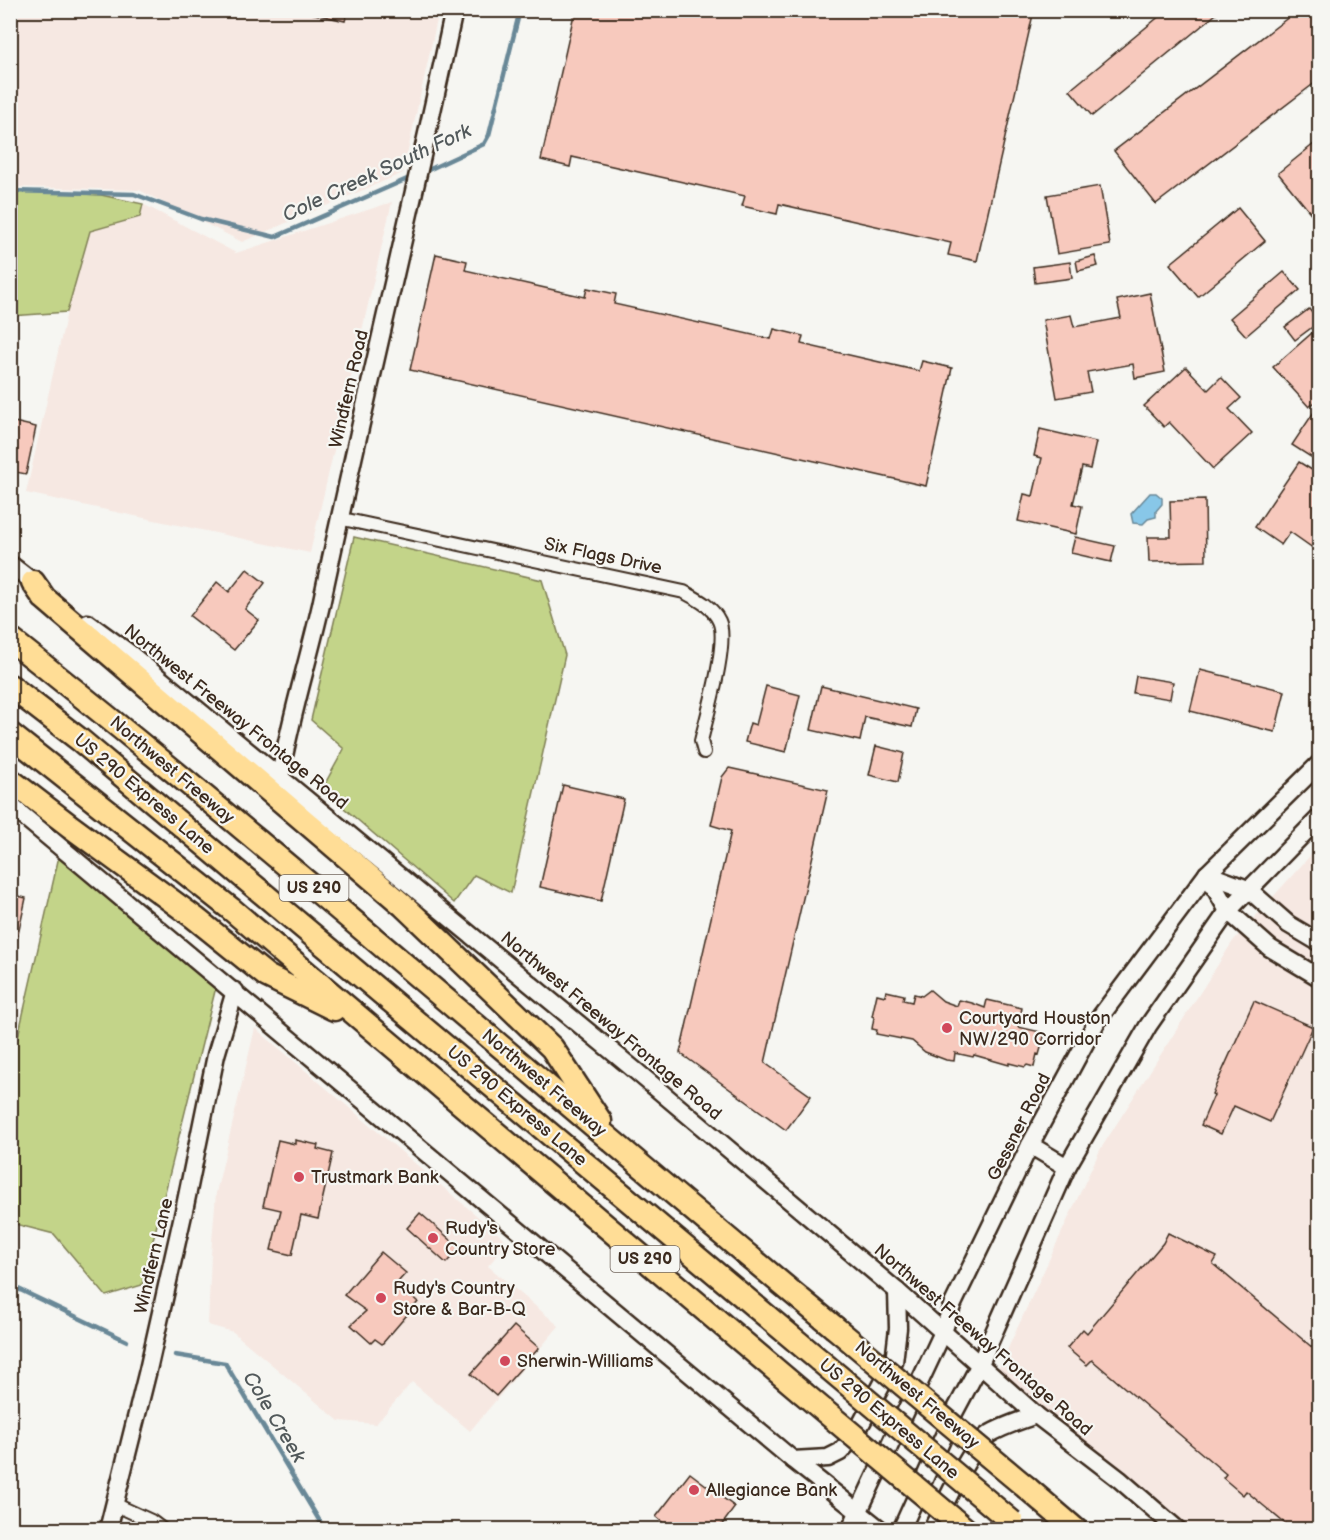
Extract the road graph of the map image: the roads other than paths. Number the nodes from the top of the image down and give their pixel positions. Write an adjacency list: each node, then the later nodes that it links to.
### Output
1 (454, 10): 2 (main road, Windfern Road)
2 (338, 518): 8 (street, Six Flags Drive); 10 (main road, Windfern Road)
3 (10, 564): 4 (main road, Northwest Freeway Frontage Road)
4 (33, 582): 10 (main road, Northwest Freeway Frontage Road); 21 (highway)
5 (10, 639): 21 (highway, Northwest Freeway / US 290)
6 (10, 686): 31 (highway, US 290 Express Lane, bridge)
7 (10, 734): 20 (highway, US 290)
8 (704, 752)
9 (1320, 763): 14 (main road, Gessner Road)
10 (280, 777): 24 (main road, Northwest Freeway Frontage Road)
11 (10, 780): 20 (highway)
12 (10, 805): 19 (main road)
13 (1320, 817): 15 (main road)
14 (1207, 874): 15 (main road); 16 (main road); 22 (main road, Gessner Road)
15 (1248, 889): 16 (main road); 17 (main road)
16 (1228, 911): 18 (main road); 23 (main road)
17 (1320, 943)
18 (1320, 978)
19 (235, 991): 28 (main road); 29 (main road, Windfern Lane)
20 (365, 1024): 38 (highway, US 290, bridge)
21 (614, 1142): 39 (highway, Northwest Freeway / US 290, bridge)
22 (1030, 1145): 23 (main road); 25 (main road, Gessner Road)
23 (1067, 1167): 26 (main road)
24 (897, 1291): 25 (main road, Northwest Freeway Frontage Road); 28 (main road)
25 (943, 1332): 26 (main road, Northwest Freeway Frontage Road); 30 (main road, Gessner Road)
26 (979, 1366): 27 (main road, Northwest Freeway Frontage Road); 36 (main road)
27 (1036, 1415): 37 (main road); 40 (main road, Northwest Freeway Frontage Road)
28 (793, 1460): 30 (main road)
29 (114, 1504): 32 (main road, Windfern Lane); 33 (street)
30 (858, 1510): 34 (main road, Gessner Road); 35 (main road)
31 (1016, 1526)
32 (108, 1530)
33 (163, 1530)
34 (850, 1530)
35 (881, 1530)
36 (902, 1530)
37 (934, 1530)
38 (966, 1530)
39 (1076, 1530)
40 (1178, 1530)

